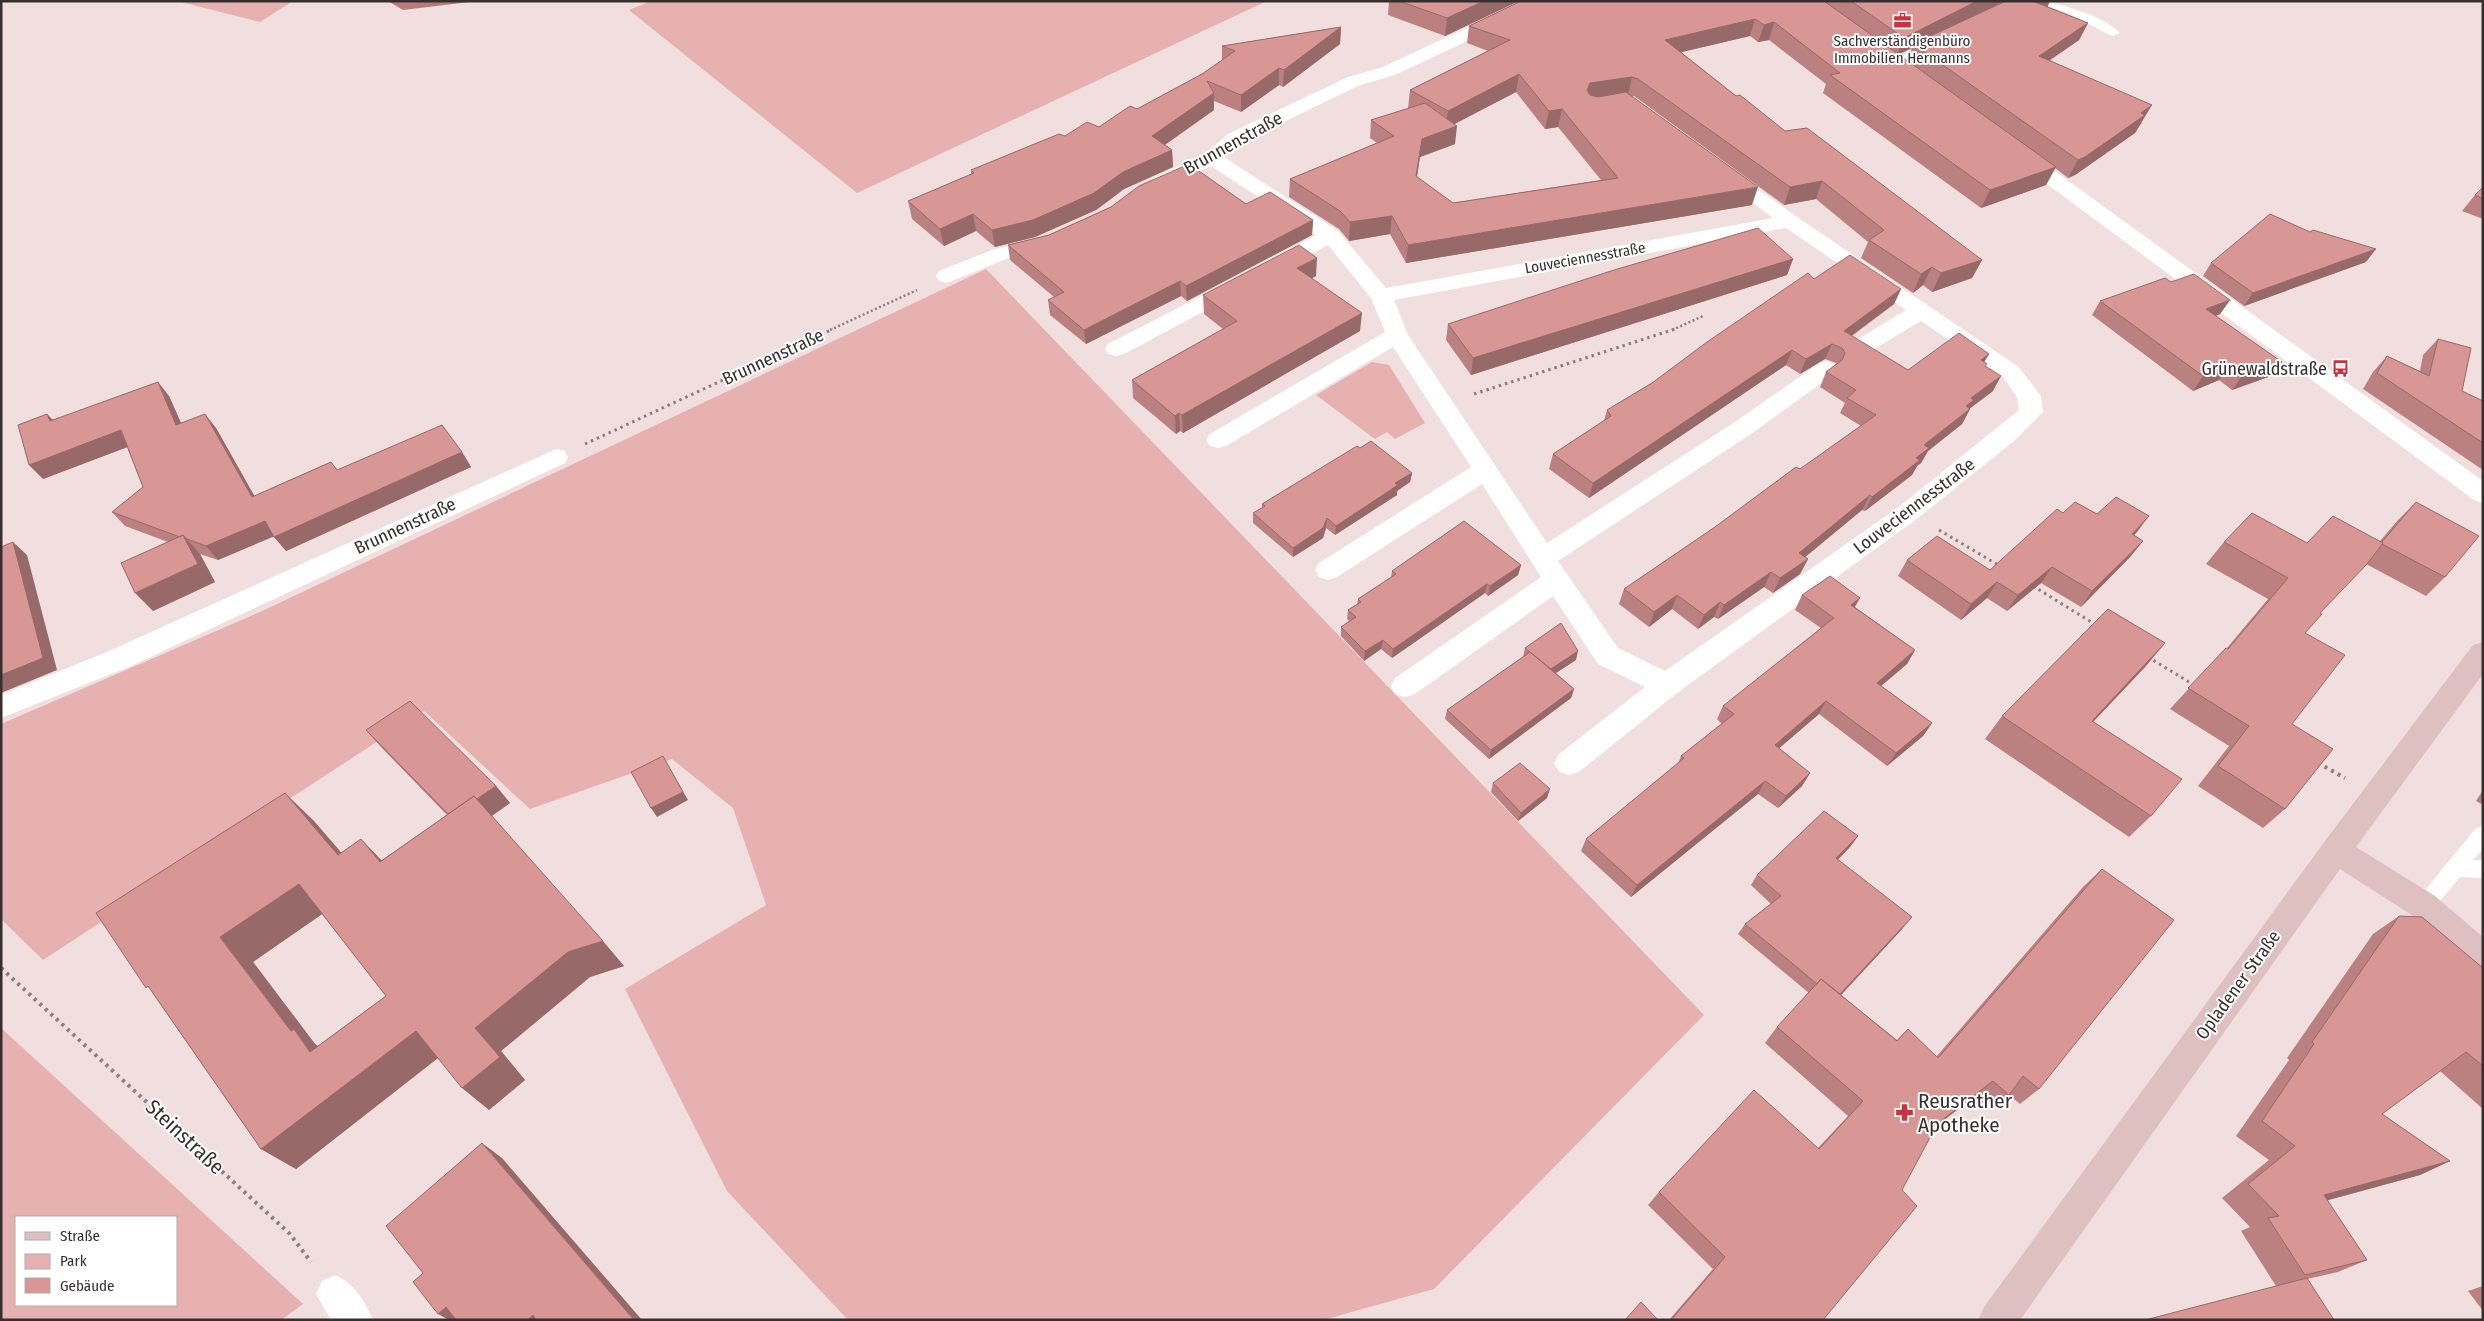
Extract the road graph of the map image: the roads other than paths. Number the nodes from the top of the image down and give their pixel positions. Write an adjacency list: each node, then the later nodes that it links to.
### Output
1 (1538, 1): 7 (street, Brunnenstraße)
2 (2039, 1): 3 (lane)
3 (2114, 33)
4 (1944, 40): 5 (lane)
5 (1892, 63)
6 (2007, 145): 23 (street)
7 (1212, 158): 9 (street, Brunnenstraße); 11 (street)
8 (1712, 164): 10 (street, Louveciennesstraße)
9 (1141, 191)
10 (1790, 221): 14 (street, Louveciennesstraße); 15 (street, Louveciennesstraße)
11 (1331, 235): 14 (street); 18 (street)
12 (1060, 236): 13 (street)
13 (948, 276)
14 (1381, 296): 16 (street)
15 (1921, 311): 17 (street); 27 (street, Louveciennesstraße)
16 (1397, 335): 20 (street); 22 (street)
17 (1863, 346)
18 (1116, 349)
19 (1826, 369): 24 (street)
20 (1218, 440)
21 (556, 457): 29 (street, Brunnenstraße)
22 (1485, 470): 24 (street); 25 (street)
23 (2483, 494)
24 (1550, 569): 27 (street); 28 (street)
25 (1328, 570)
26 (2482, 656): 32 (main road, Opladener Straße)
27 (1667, 684): 30 (street, Louveciennesstraße)
28 (1405, 686)
29 (1, 706)
30 (1569, 763)
31 (2483, 834): 33 (lane)
32 (2336, 850): 35 (main road); 37 (main road, Opladener Straße)
33 (2455, 868): 34 (lane); 35 (lane)
34 (2483, 869)
35 (2424, 906): 36 (main road)
36 (2483, 956)
37 (1997, 1320)

